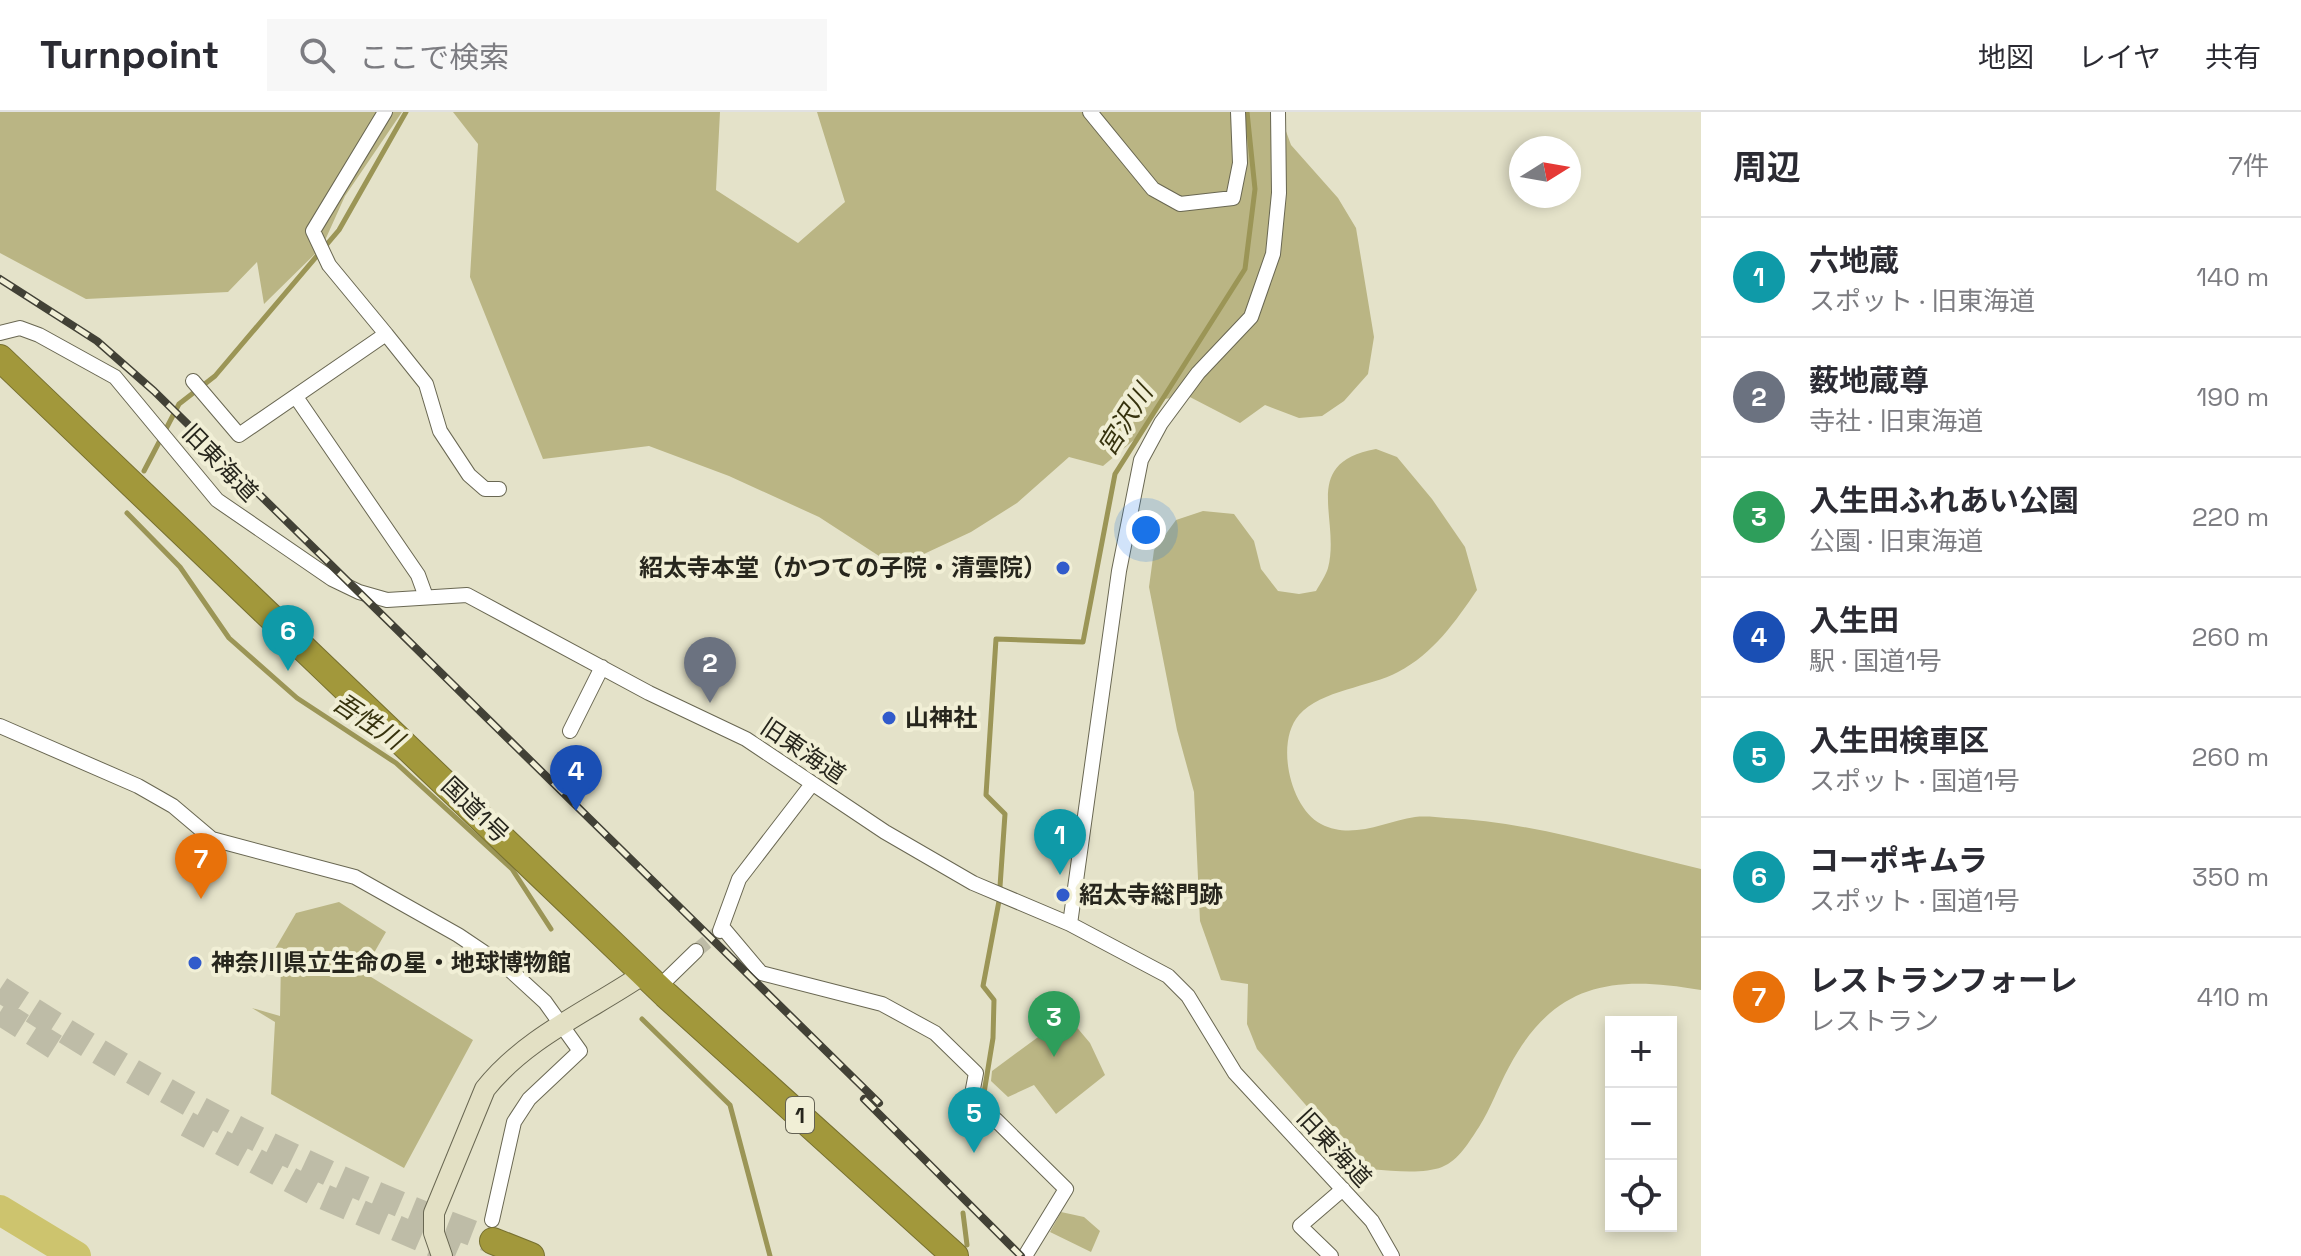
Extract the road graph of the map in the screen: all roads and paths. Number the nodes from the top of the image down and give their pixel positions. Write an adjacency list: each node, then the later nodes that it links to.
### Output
1 (385, 112): 6 (street)
2 (1090, 112): 3 (street)
3 (1238, 112)
4 (1278, 112): 16 (street)
5 (0, 333): 11 (street, 旧東海道)
6 (386, 334): 9 (street); 10 (street)
7 (0, 358): 18 (highway, 国道1号 / 1)
8 (193, 381): 9 (street)
9 (296, 397): 11 (street)
10 (499, 489)
11 (426, 597): 12 (street, 旧東海道)
12 (602, 667): 14 (street); 15 (street, 旧東海道)
13 (0, 726): 19 (street)
14 (570, 731)
15 (812, 784): 16 (street, 旧東海道); 25 (street)
16 (1070, 924): 20 (street, 旧東海道)
17 (696, 951): 18 (street)
18 (652, 980): 19 (street); 24 (highway, 国道1号 / 1)
19 (564, 1025): 21 (street); 22 (street)
20 (1343, 1189): 26 (street); 27 (street, 旧東海道)
21 (492, 1230): 23 (highway)
22 (442, 1256)
23 (531, 1256)
24 (955, 1256)
25 (1025, 1256)
26 (1331, 1256)
27 (1392, 1256)

